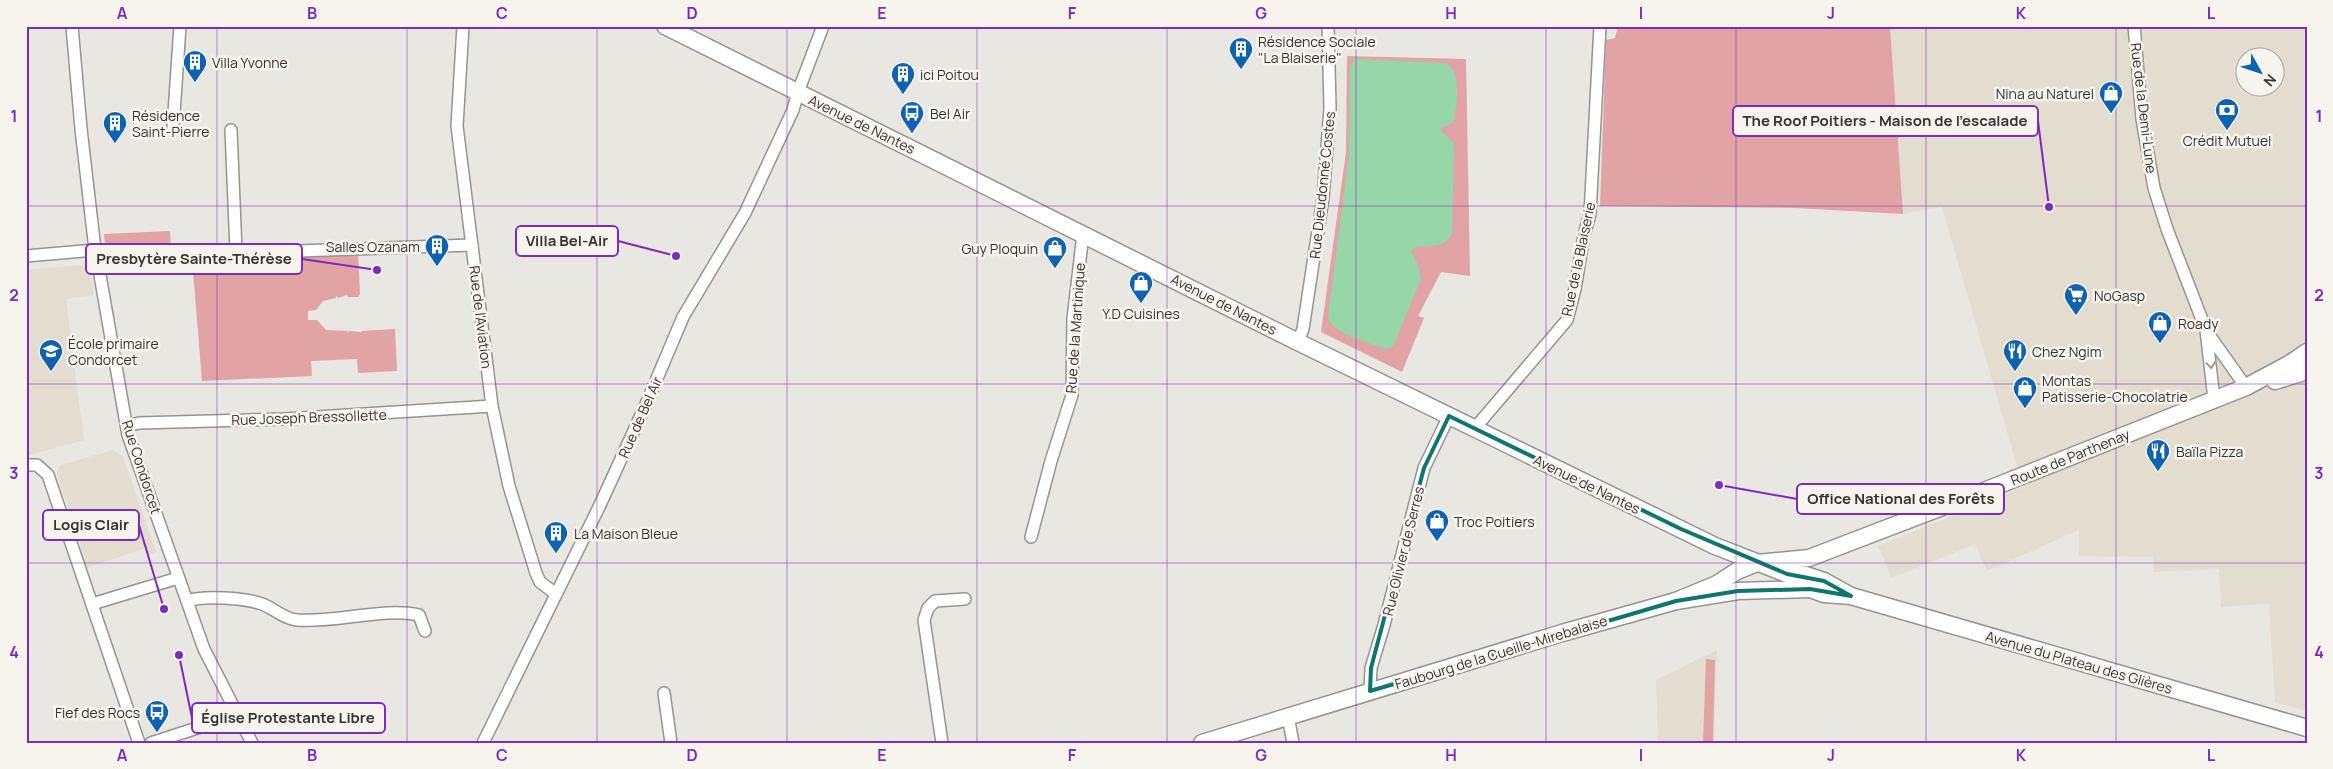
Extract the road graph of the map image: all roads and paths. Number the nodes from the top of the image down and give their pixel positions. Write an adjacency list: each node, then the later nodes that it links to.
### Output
1 (72, 26): 15 (street, Rue Condorcet)
2 (180, 26): 10 (street)
3 (463, 26): 13 (street, Rue de l'Aviation)
4 (665, 26): 9 (main road, Avenue de Nantes)
5 (823, 26): 9 (street, Rue de Bel Air)
6 (1328, 26): 18 (street, Rue Dieudonné Costes)
7 (1600, 26): 26 (street, Rue de la Blaiserie)
8 (2134, 26): 17 (street, Rue de la Demi-Lune)
9 (798, 92): 12 (main road, Avenue de Nantes); 35 (street, Rue de Bel Air)
10 (173, 127)
11 (231, 130): 14 (street)
12 (1083, 234): 18 (main road, Avenue de Nantes); 28 (street, Rue de la Martinique)
13 (472, 245): 14 (street); 23 (street, Rue de l'Aviation)
14 (236, 251): 15 (street)
15 (96, 254): 16 (street); 25 (street, Rue Condorcet)
16 (26, 256)
17 (2206, 330): 21 (street, Rue de la Demi-Lune); 22 (street, Rue de la Demi-Lune, one-way to 22)
18 (1298, 342): 24 (main road, Avenue de Nantes)
19 (2307, 352): 21 (main road, Route de Parthenay)
20 (2307, 371): 21 (main road, Route de Parthenay)
21 (2246, 387): 22 (main road, Route de Parthenay)
22 (2214, 400): 29 (main road, Route de Parthenay)
23 (492, 406): 25 (street, Rue Joseph Bressollette); 35 (street, Rue de l'Aviation)
24 (1449, 416): 26 (main road, Avenue de Nantes); 42 (street, Rue Olivier de Serres)
25 (127, 426): 32 (street, Rue Condorcet)
26 (1475, 428): 30 (main road, Avenue de Nantes)
27 (26, 465): 40 (street)
28 (1031, 537)
29 (1809, 558): 30 (main road, Route de Parthenay); 31 (main road, Route de Parthenay)
30 (1757, 563): 31 (main road, Avenue de Nantes); 39 (main road)
31 (1787, 574): 33 (main road, Avenue du Plateau des Glières); 34 (main road); 36 (main road, Avenue du Plateau des Glières)
32 (178, 578): 38 (street, Rue Condorcet); 40 (street)
33 (1810, 589): 34 (main road); 36 (main road, Avenue du Plateau des Glières)
34 (1738, 591): 39 (main road)
35 (556, 594): 50 (street, Rue de Bel Air)
36 (1852, 596): 46 (main road, Avenue du Plateau des Glières)
37 (964, 599): 52 (street)
38 (187, 601): 41 (street); 44 (street, Rue Condorcet)
39 (1676, 602): 42 (main road, Faubourg de la Cueille-Mirebalaise)
40 (92, 604): 47 (street)
41 (425, 631)
42 (1370, 691): 45 (main road, Faubourg de la Cueille-Mirebalaise)
43 (664, 693): 51 (street)
44 (237, 715): 48 (street); 49 (street, Rue Condorcet)
45 (1288, 716): 53 (main road); 54 (street)
46 (2307, 728)
47 (139, 743)
48 (151, 743)
49 (252, 743)
50 (483, 743)
51 (671, 743)
52 (942, 743)
53 (1202, 743)
54 (1293, 743)

